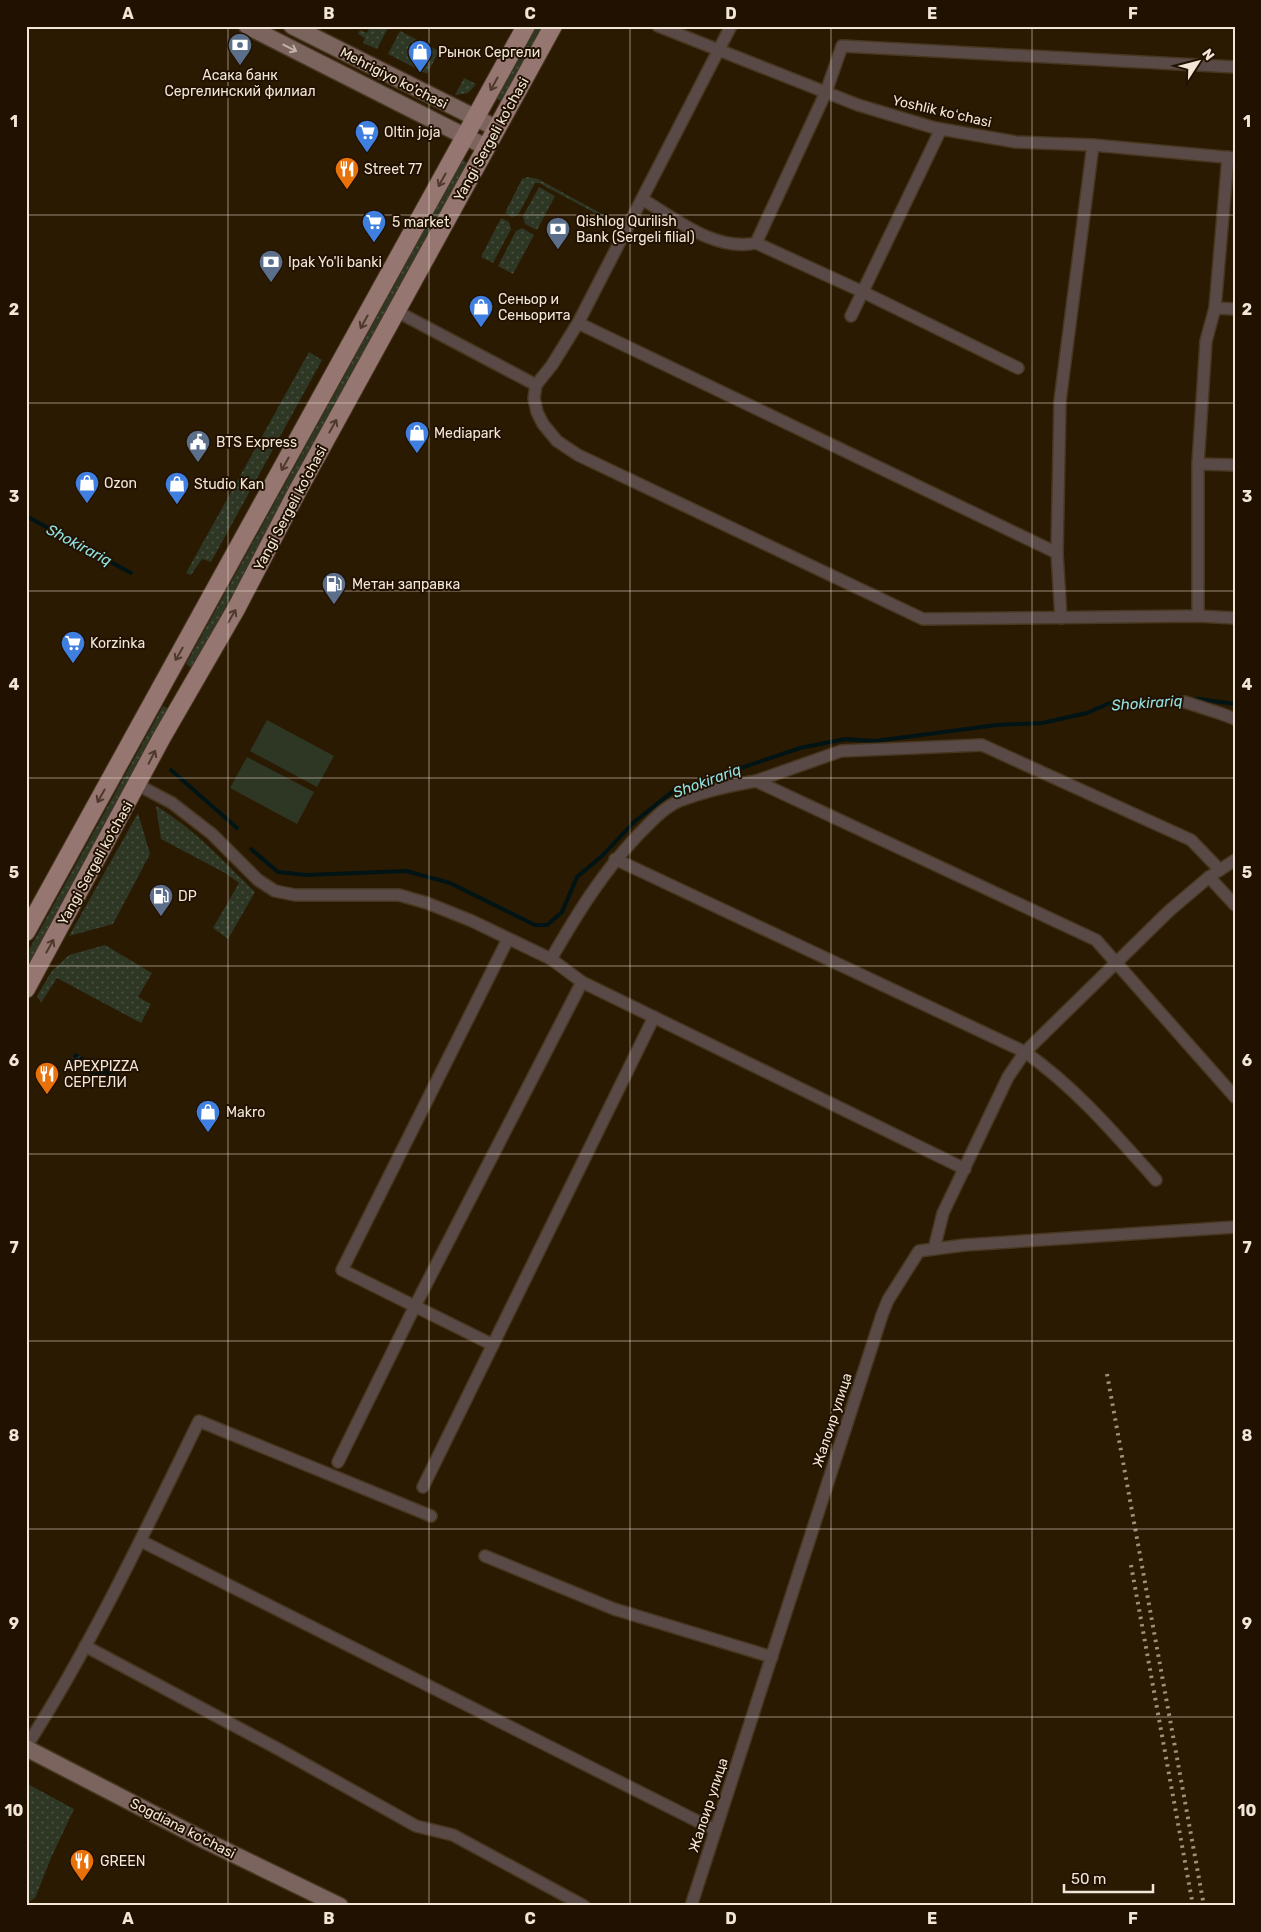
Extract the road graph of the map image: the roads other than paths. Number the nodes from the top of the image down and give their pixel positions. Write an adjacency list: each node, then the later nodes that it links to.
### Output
1 (247, 26): 13 (main road, Mehrigiyo ko'chasi, one-way to 13)
2 (292, 26): 10 (main road, Mehrigiyo ko'chasi)
3 (526, 26): 10 (main road, Yangi Sergeli ko'chasi, one-way to 10)
4 (553, 26): 11 (main road, Yangi Sergeli ko'chasi)
5 (658, 26): 7 (street, Yoshlik koʻchasi)
6 (731, 26): 7 (street)
7 (718, 50): 9 (street, Yoshlik koʻchasi); 17 (street)
8 (1235, 67): 9 (street)
9 (826, 92): 12 (street, Yoshlik koʻchasi); 18 (street)
10 (476, 118): 11 (main road, Mehrigiyo ko'chasi); 13 (main road, Yangi Sergeli ko'chasi)
11 (496, 128): 15 (main road, Yangi Sergeli ko'chasi)
12 (940, 129): 14 (street, Yoshlik koʻchasi); 19 (street)
13 (465, 137): 15 (main road, Mehrigiyo ko'chasi); 33 (main road, Yangi Sergeli ko'chasi, one-way to 33)
14 (1093, 145): 16 (street, Yoshlik koʻchasi); 29 (street)
15 (486, 147): 22 (main road, Yangi Sergeli ko'chasi)
16 (1232, 157): 20 (street)
17 (642, 199): 18 (street); 24 (street)
18 (756, 243): 19 (street)
19 (863, 292): 23 (street); 25 (street)
20 (1215, 308): 21 (street); 27 (street)
21 (1235, 309)
22 (396, 311): 26 (street); 34 (main road, Yangi Sergeli ko'chasi, one-way to 22)
23 (851, 316)
24 (578, 323): 26 (street); 29 (street)
25 (1018, 368)
26 (536, 385): 31 (street)
27 (1198, 464): 28 (street); 30 (street)
28 (1235, 466)
29 (1057, 553): 31 (street)
30 (1198, 616): 31 (street); 32 (street)
31 (1060, 618)
32 (1235, 618)
33 (166, 677): 34 (main road); 44 (main road, Yangi Sergeli ko'chasi, one-way to 44)
34 (190, 689): 38 (main road, Yangi Sergeli ko'chasi, one-way to 34)
35 (1185, 702): 36 (street)
36 (1235, 719)
37 (756, 781): 39 (street); 41 (street); 47 (street)
38 (138, 785): 45 (street); 49 (main road, Yangi Sergeli ko'chasi, one-way to 38)
39 (615, 859): 46 (street); 51 (street)
40 (1235, 860): 41 (street)
41 (1220, 870): 42 (street)
42 (1209, 878): 43 (street); 47 (street)
43 (1235, 906)
44 (26, 932)
45 (508, 938): 46 (street); 57 (street)
46 (551, 959): 48 (street)
47 (1116, 962): 51 (street); 52 (street)
48 (582, 982): 50 (street); 57 (street)
49 (26, 989)
50 (654, 1017): 53 (street); 58 (street)
51 (1025, 1052): 53 (street); 54 (street)
52 (1235, 1097)
53 (966, 1169): 56 (street)
54 (1156, 1180)
55 (1235, 1227): 56 (street, Жалоир улица)
56 (934, 1249): 65 (street, Жалоир улица)
57 (416, 1306): 58 (street); 59 (street)
58 (493, 1345): 60 (street)
59 (338, 1462)
60 (423, 1487)
61 (431, 1516): 62 (street)
62 (141, 1540): 64 (street); 67 (street)
63 (485, 1556): 65 (street)
64 (85, 1646): 66 (street); 69 (street)
65 (772, 1657): 67 (street, Жалоир улица)
66 (26, 1747): 68 (main road, Sogdiana ko'chasi)
67 (716, 1830): 70 (street, Жалоир улица)
68 (340, 1906)
69 (584, 1906)
70 (691, 1906)

